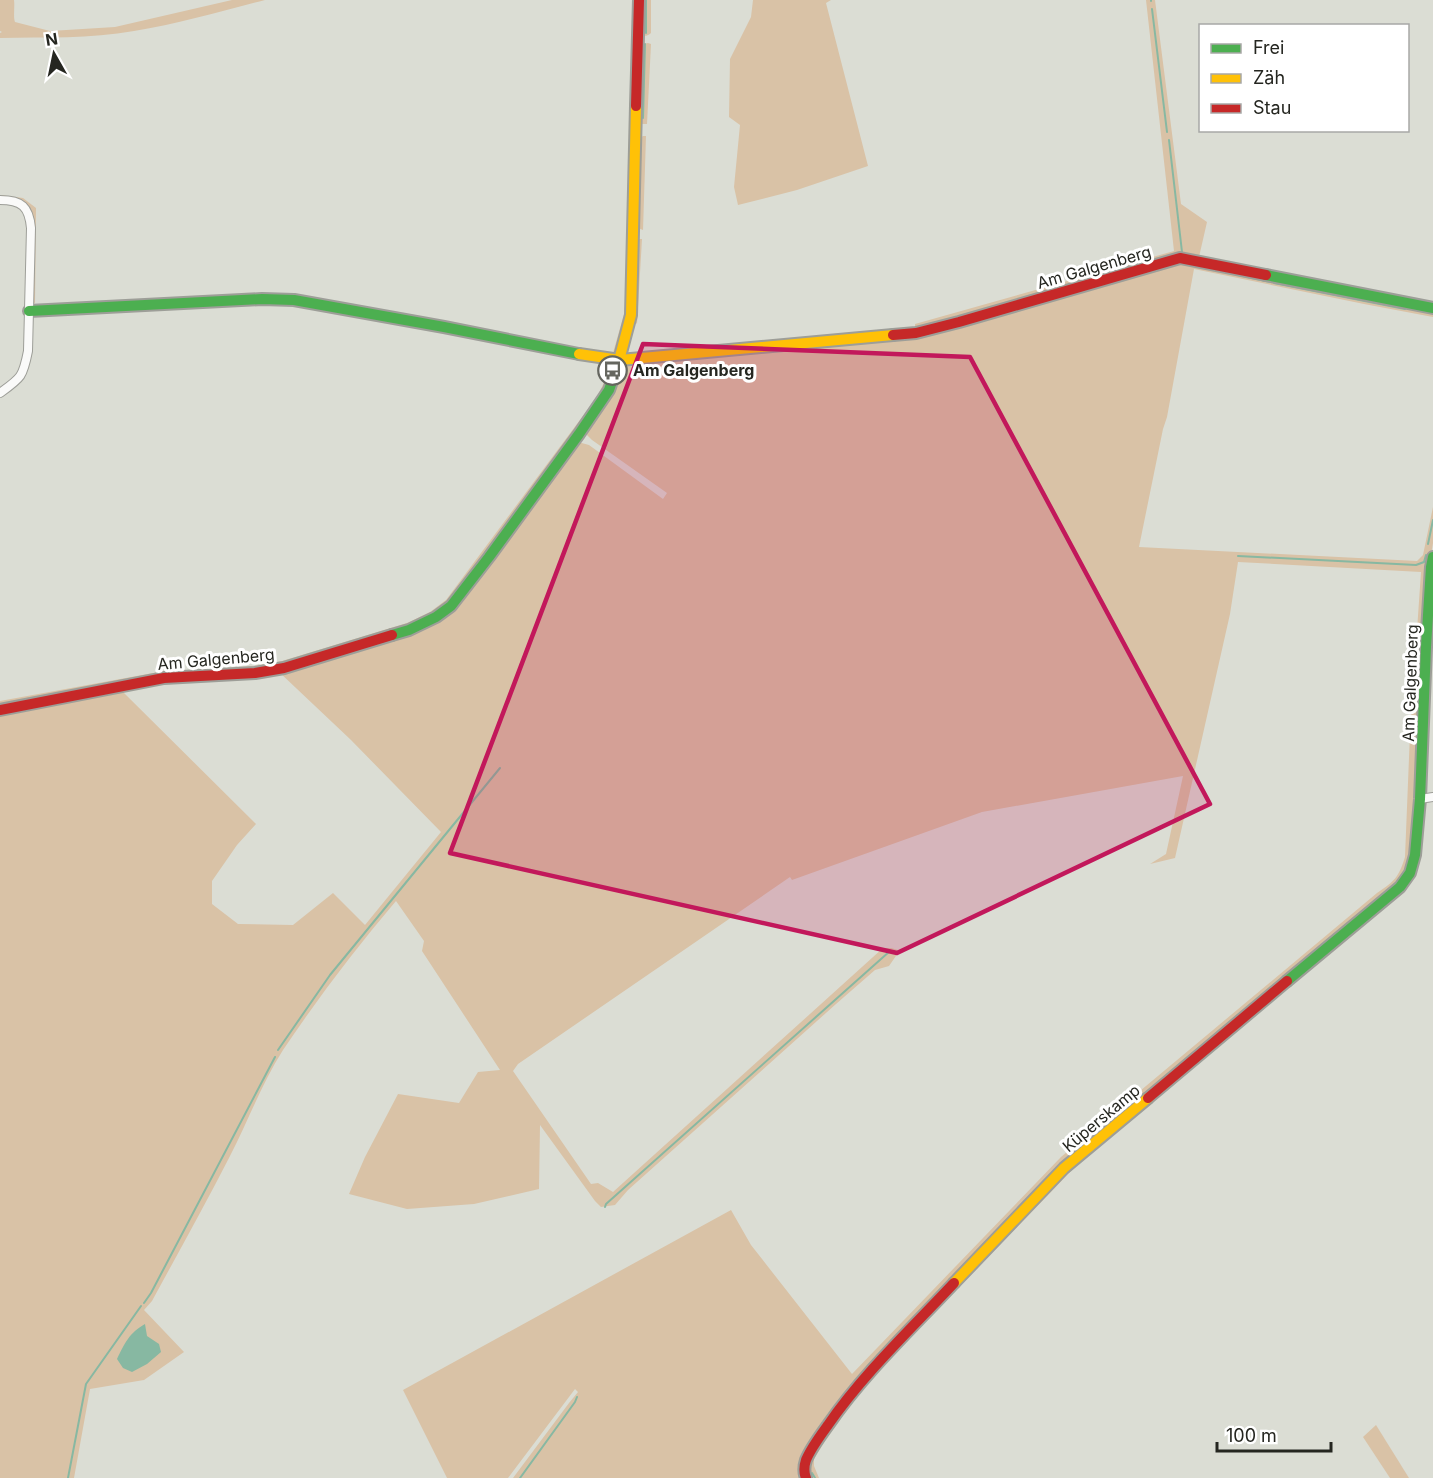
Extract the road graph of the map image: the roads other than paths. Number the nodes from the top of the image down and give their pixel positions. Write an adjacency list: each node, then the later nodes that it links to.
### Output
1 (639, 0): 5 (street, Am Galgenberg)
2 (0, 200): 4 (street)
3 (1433, 308): 5 (street, Am Galgenberg)
4 (29, 311): 5 (street, Am Galgenberg); 6 (street)
5 (621, 360): 8 (street, Am Galgenberg)
6 (0, 393)
7 (1433, 557): 10 (street, Am Galgenberg)
8 (0, 710)
9 (1433, 797): 10 (street)
10 (1420, 799): 11 (street, Küperskamp)
11 (806, 1478)

